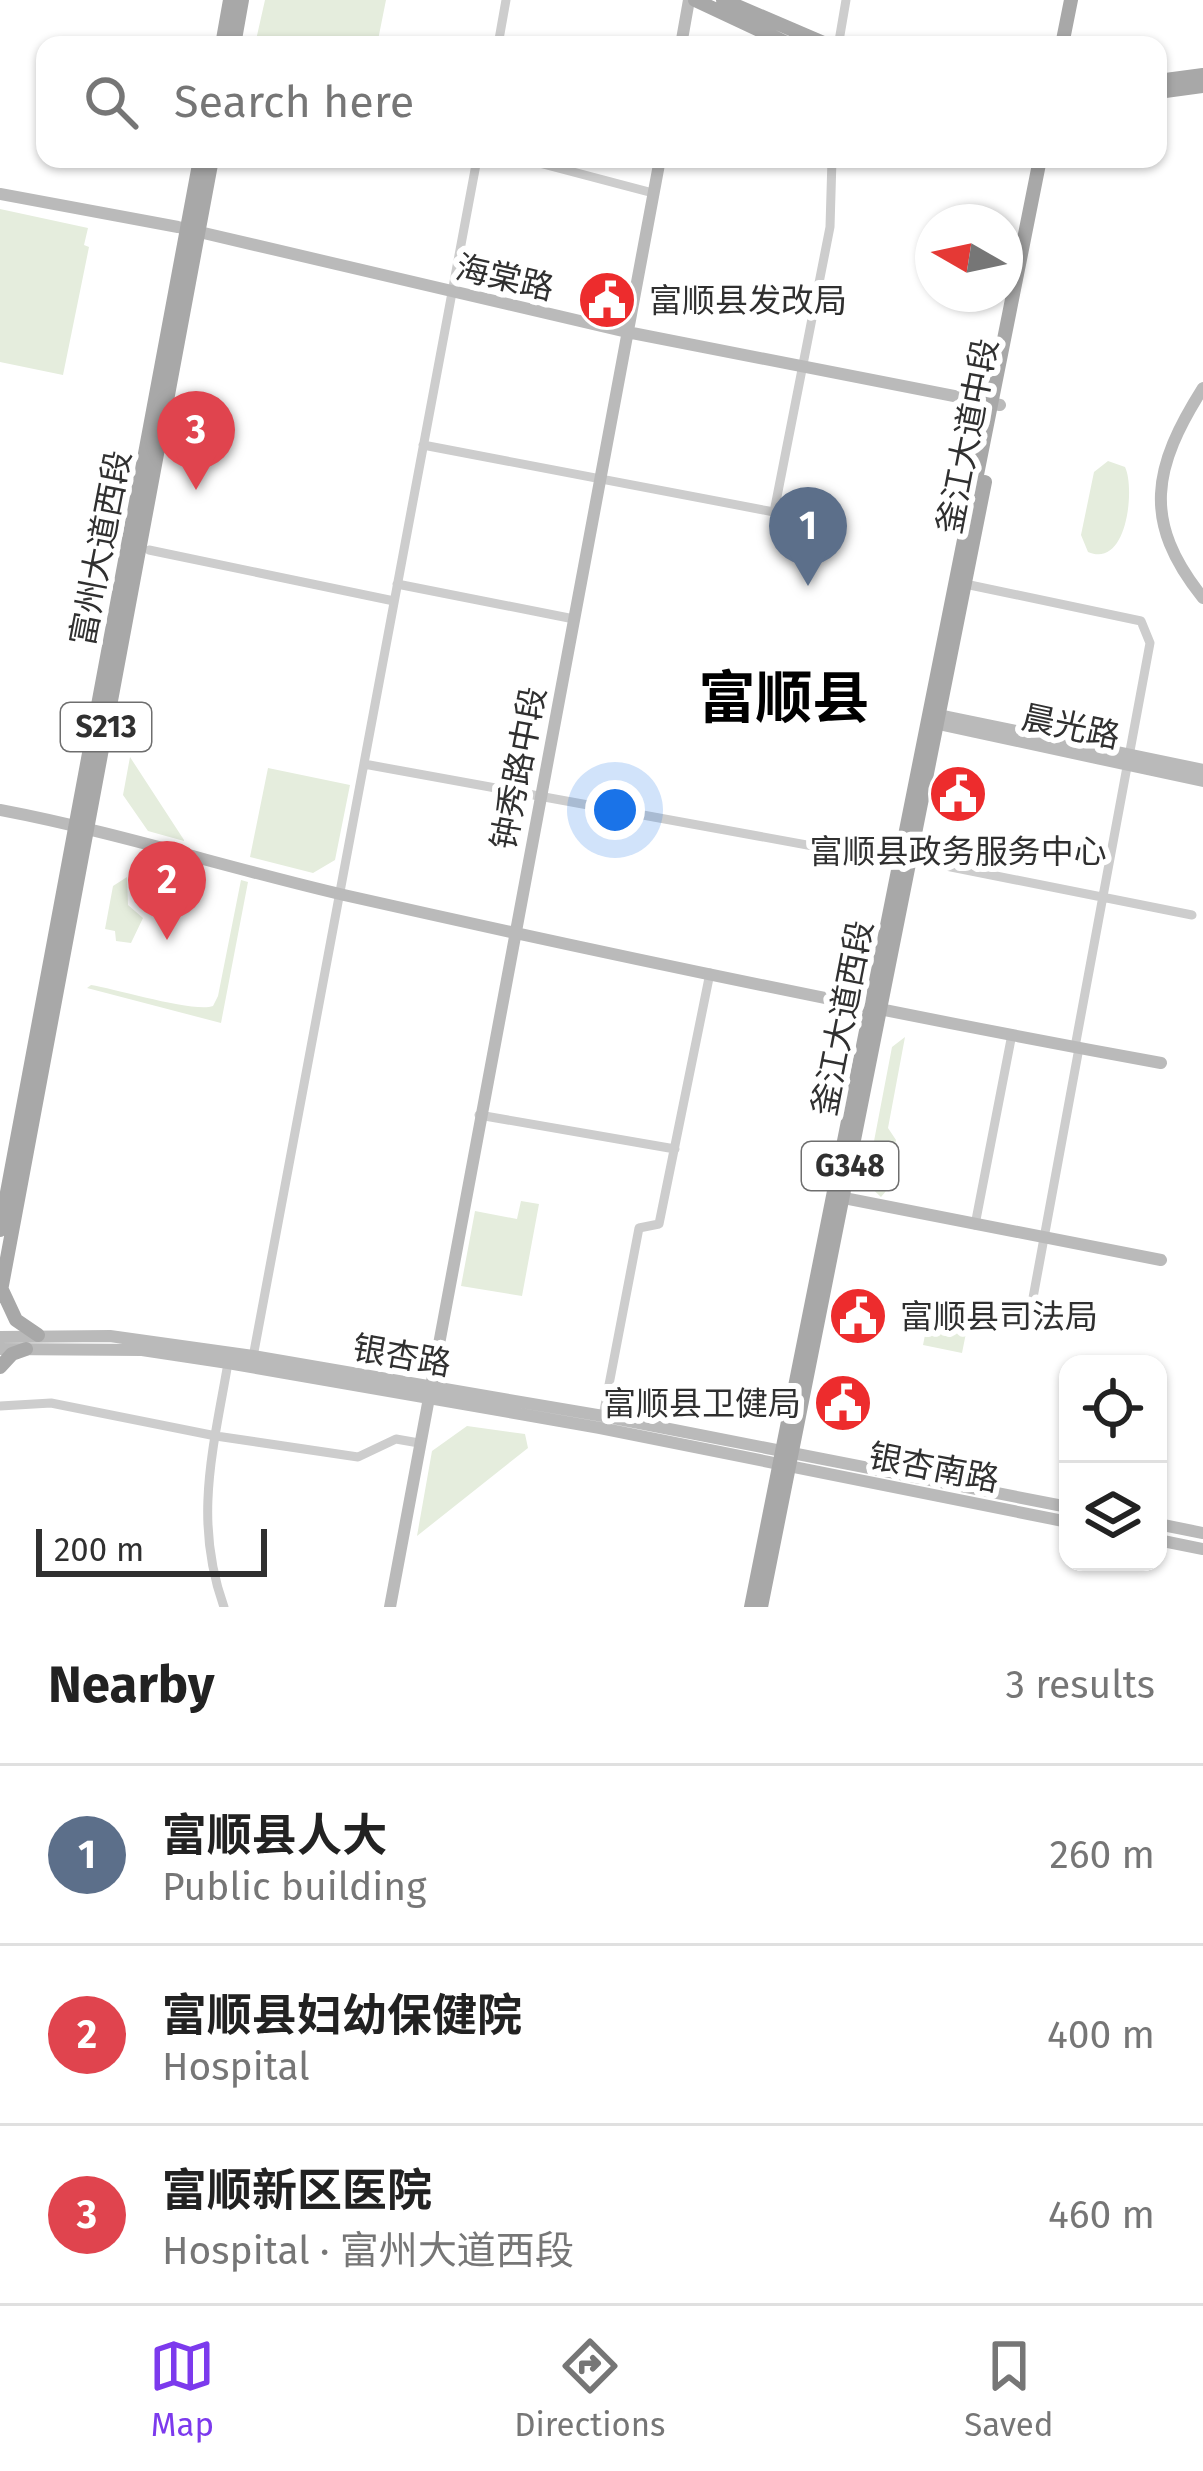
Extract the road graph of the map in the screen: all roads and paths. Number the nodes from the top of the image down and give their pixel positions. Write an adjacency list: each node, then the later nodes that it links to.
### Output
1 (230, 0): 11 (main road)
2 (242, 0): 12 (main road)
3 (506, 0): 13 (street)
4 (692, 0): 10 (main road); 14 (street)
5 (723, 0): 17 (main road)
6 (846, 0): 19 (street)
7 (1071, 0): 20 (main road)
8 (1080, 0): 21 (main road)
9 (779, 18): 18 (main road)
10 (757, 30): 15 (main road); 16 (main road)
11 (224, 36)
12 (236, 36)
13 (500, 36)
14 (682, 36)
15 (763, 36)
16 (782, 36)
17 (787, 36)
18 (790, 36)
19 (836, 36)
20 (1068, 36)
21 (1069, 36)
22 (1203, 75): 23 (main road)
23 (1167, 80)
24 (1203, 86): 25 (main road)
25 (1167, 91)
26 (199, 168): 36 (main road, 富州大道西段 / S213)
27 (210, 168): 36 (main road, 富州大道西段 / S213)
28 (475, 168): 37 (street)
29 (558, 168): 34 (street)
30 (658, 168): 34 (street, 钟秀路中段)
31 (832, 168): 39 (street)
32 (1038, 168): 41 (main road, 釜江大道中段 / G348)
33 (1047, 168): 41 (main road, 釜江大道中段 / G348)
34 (653, 193): 38 (street, 钟秀路中段)
35 (0, 194): 36 (street, 海棠路)
36 (193, 231): 37 (street, 海棠路); 57 (main road, 富州大道西段 / S213)
37 (452, 293): 38 (street, 海棠路); 42 (street)
38 (627, 332): 39 (street, 海棠路); 43 (street, 钟秀路中段)
39 (802, 366): 41 (street, 海棠路); 43 (street)
40 (1203, 388): 47 (street)
41 (996, 404): 46 (main road, 釜江大道中段 / G348); 50 (main road, 釜江大道中段 / G348)
42 (423, 445): 43 (street); 45 (street)
43 (600, 480): 49 (street, 钟秀路中段)
44 (148, 550): 48 (street)
45 (398, 584): 48 (street); 49 (street)
46 (965, 584): 50 (main road, 釜江大道中段 / G348); 51 (street)
47 (1203, 598)
48 (394, 602): 52 (street)
49 (574, 619): 55 (street, 钟秀路中段)
50 (934, 718): 51 (street, 晨光路); 58 (main road, 釜江大道西段 / G348)
51 (1127, 760): 53 (street, 晨光路); 54 (street, 晨光路); 60 (street)
52 (364, 764): 55 (street); 59 (street)
53 (1203, 770)
54 (1203, 782)
55 (541, 796): 58 (street); 62 (street, 钟秀路中段)
56 (0, 811): 57 (street)
57 (82, 826): 59 (street); 72 (main road, 富州大道西段 / S213); 75 (main road, 富州大道西段 / S213)
58 (906, 861): 60 (street); 64 (main road, 釜江大道西段 / G348)
59 (340, 894): 62 (street); 82 (street)
60 (1102, 898): 61 (street); 66 (street)
61 (1192, 915)
62 (515, 931): 63 (street); 68 (street, 钟秀路中段)
63 (710, 973): 64 (street); 69 (street)
64 (876, 1009): 65 (street); 70 (main road, 釜江大道西段 / G348); 90 (main road, 釜江大道西段 / G348)
65 (1012, 1034): 66 (street); 71 (street)
66 (1077, 1047): 67 (street); 73 (street)
67 (1161, 1063)
68 (478, 1115): 69 (street); 85 (street, 钟秀路中段)
69 (675, 1149): 87 (street)
70 (844, 1198): 71 (street); 90 (main road, 釜江大道西段 / G348)
71 (975, 1225): 73 (street)
72 (0, 1230)
73 (1044, 1238): 74 (street); 77 (street)
74 (1161, 1260)
75 (2, 1287): 76 (main road, 富州大道西段 / S213); 79 (main road)
76 (0, 1296)
77 (1030, 1313)
78 (0, 1336): 79 (street, 银杏路)
79 (38, 1336): 82 (street, 银杏路)
80 (0, 1349): 81 (street, 银杏路)
81 (26, 1349): 83 (street, 银杏路); 84 (main road)
82 (252, 1362): 83 (street, 银杏路); 85 (street, 银杏路)
83 (228, 1363): 88 (street)
84 (0, 1367)
85 (428, 1393): 87 (street, 银杏路); 89 (street, 钟秀路中段); 90 (street, 银杏路)
86 (0, 1406): 88 (street)
87 (603, 1416): 90 (street, 银杏路)
88 (216, 1436): 89 (street); 97 (street)
89 (419, 1443): 98 (street, 钟秀路中段)
90 (786, 1459): 91 (street, 银杏南路); 92 (street, 银杏南路); 99 (main road, 釜江大道西段 / G348); 100 (main road, 釜江大道西段 / G348)
91 (1059, 1505)
92 (1059, 1520)
93 (1167, 1527): 94 (street)
94 (1203, 1533)
95 (1167, 1542): 96 (street)
96 (1203, 1549)
97 (224, 1607)
98 (390, 1607)
99 (751, 1607)
100 (761, 1607)

